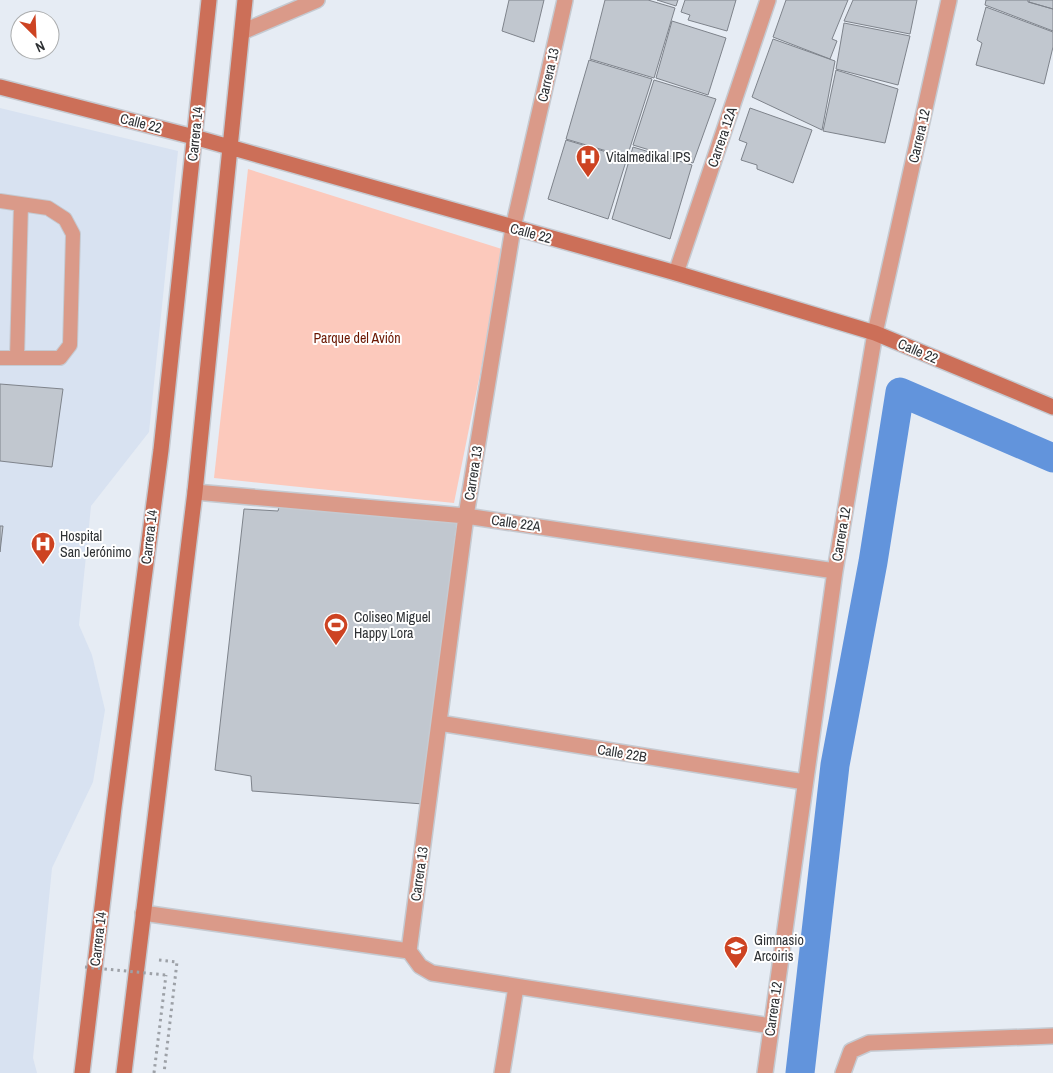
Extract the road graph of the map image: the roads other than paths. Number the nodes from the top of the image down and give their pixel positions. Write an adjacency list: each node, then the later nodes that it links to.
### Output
1 (209, 0): 9 (main road, Carrera 14)
2 (245, 0): 7 (main road)
3 (317, 0): 7 (street)
4 (564, 0): 13 (street, Carrera 13)
5 (768, 0): 14 (street, Carrera 12A)
6 (949, 0): 15 (street, Carrera 12)
7 (242, 32): 10 (main road)
8 (0, 87): 9 (main road, Calle 22)
9 (194, 137): 10 (main road, Calle 22); 29 (main road, Carrera 14)
10 (230, 147): 13 (main road, Calle 22); 19 (main road)
11 (0, 201): 12 (lane)
12 (21, 204): 17 (lane); 17 (lane)
13 (513, 228): 14 (main road, Calle 22); 20 (street, Carrera 13)
14 (676, 273): 15 (main road, Calle 22)
15 (875, 333): 18 (main road, Calle 22); 21 (street, Carrera 12)
16 (0, 358): 17 (lane)
17 (17, 358)
18 (1053, 406)
19 (195, 492): 20 (street, Calle 22A); 24 (main road)
20 (466, 516): 21 (street, Calle 22A); 22 (street, Carrera 13)
21 (835, 571): 23 (street, Carrera 12)
22 (440, 723): 23 (street, Calle 22B); 25 (street, Carrera 13)
23 (805, 782): 27 (street, Carrera 12)
24 (143, 914): 25 (street); 30 (main road)
25 (409, 951): 26 (street)
26 (516, 987): 27 (street); 31 (street)
27 (771, 1026): 32 (street, Carrera 12)
28 (1053, 1036): 33 (street)
29 (82, 1073)
30 (124, 1073)
31 (502, 1073)
32 (765, 1073)
33 (843, 1073)

